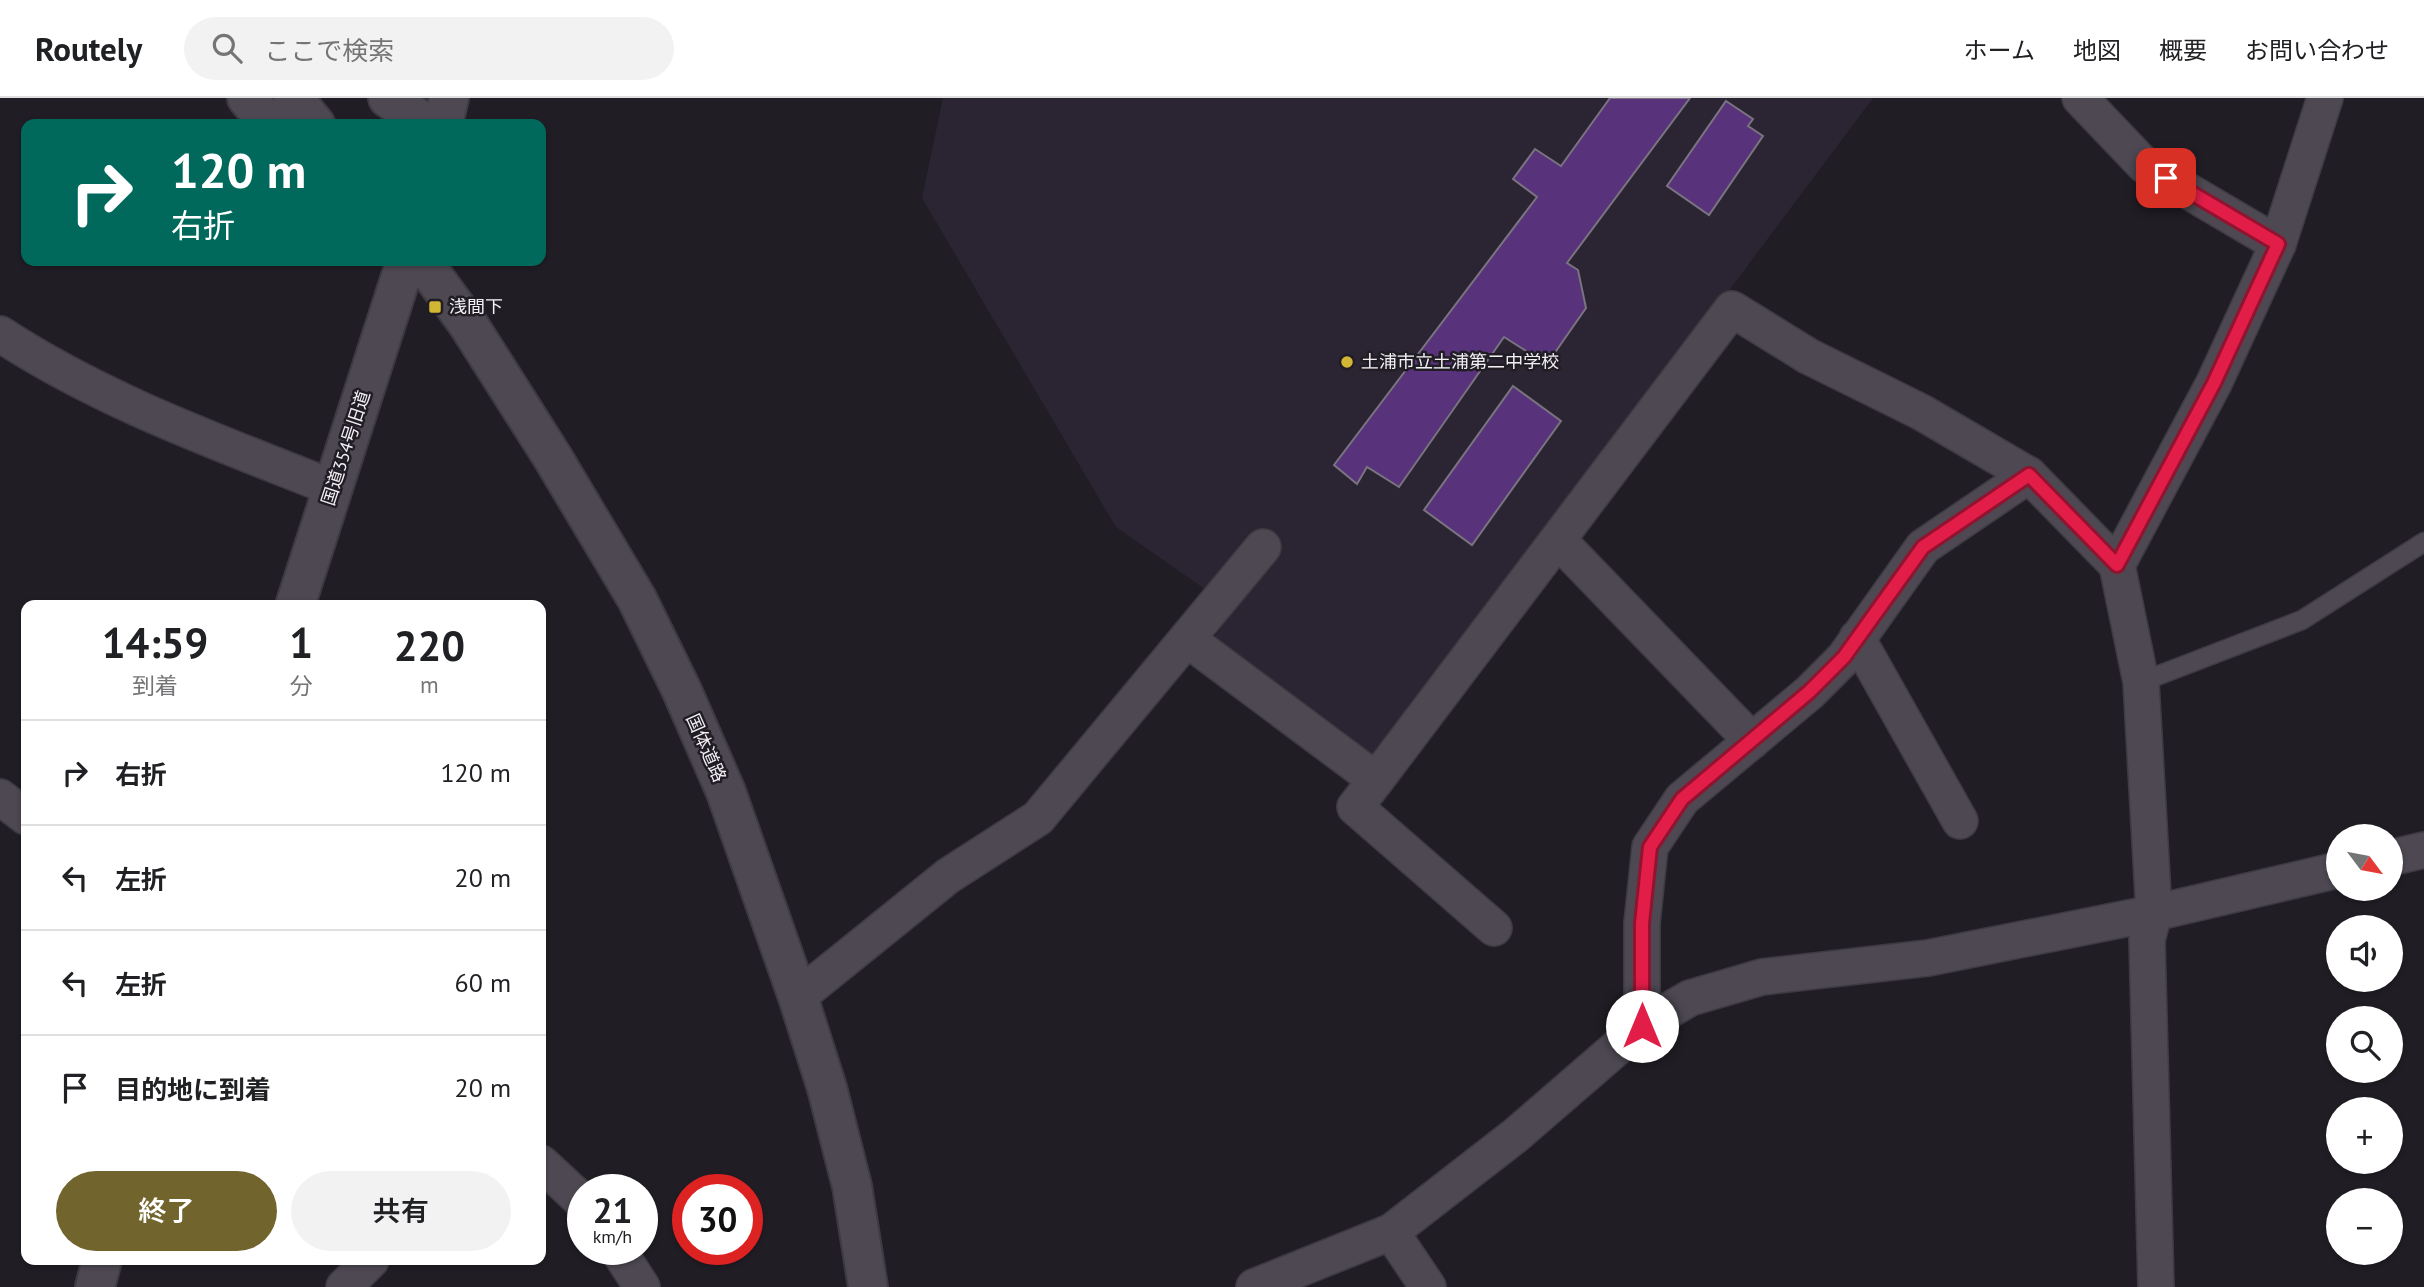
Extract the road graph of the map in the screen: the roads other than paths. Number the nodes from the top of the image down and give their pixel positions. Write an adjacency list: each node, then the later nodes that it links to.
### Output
1 (247, 98): 7 (street)
2 (293, 98): 8 (street)
3 (388, 98): 9 (street)
4 (449, 98): 10 (street)
5 (2080, 98): 11 (street)
6 (2325, 98): 11 (street)
7 (265, 119)
8 (311, 119)
9 (419, 119)
10 (444, 119)
11 (2278, 244): 21 (street)
12 (384, 266): 14 (street)
13 (426, 266): 36 (street, 国体道路)
14 (402, 276): 17 (street, 国道354号旧道)
15 (0, 334): 17 (street)
16 (2029, 475): 18 (street); 21 (street); 23 (street)
17 (332, 488): 22 (street, 国道354号旧道)
18 (1558, 540): 26 (street); 27 (street)
19 (2424, 542): 25 (lane)
20 (1263, 547): 24 (street)
21 (2117, 565): 25 (street)
22 (297, 600)
23 (1857, 638): 26 (street); 30 (street)
24 (1187, 639): 27 (street); 36 (street)
25 (2141, 682): 34 (street)
26 (1752, 741): 37 (street)
27 (1376, 779): 35 (street)
28 (0, 797): 29 (street)
29 (21, 813)
30 (1960, 821)
31 (2424, 850): 32 (street)
32 (2403, 855)
33 (2326, 873): 34 (street)
34 (2154, 913): 37 (street); 50 (street)
35 (1494, 928)
36 (798, 997): 47 (street, 国体道路)
37 (1642, 1026): 40 (street)
38 (546, 1168): 39 (street)
39 (567, 1187)
40 (1391, 1232): 48 (street); 49 (street)
41 (101, 1265): 44 (street)
42 (366, 1265): 45 (street)
43 (628, 1265): 46 (street)
44 (95, 1287)
45 (345, 1287)
46 (642, 1287)
47 (868, 1287)
48 (1254, 1287)
49 (1428, 1287)
50 (2156, 1287)

